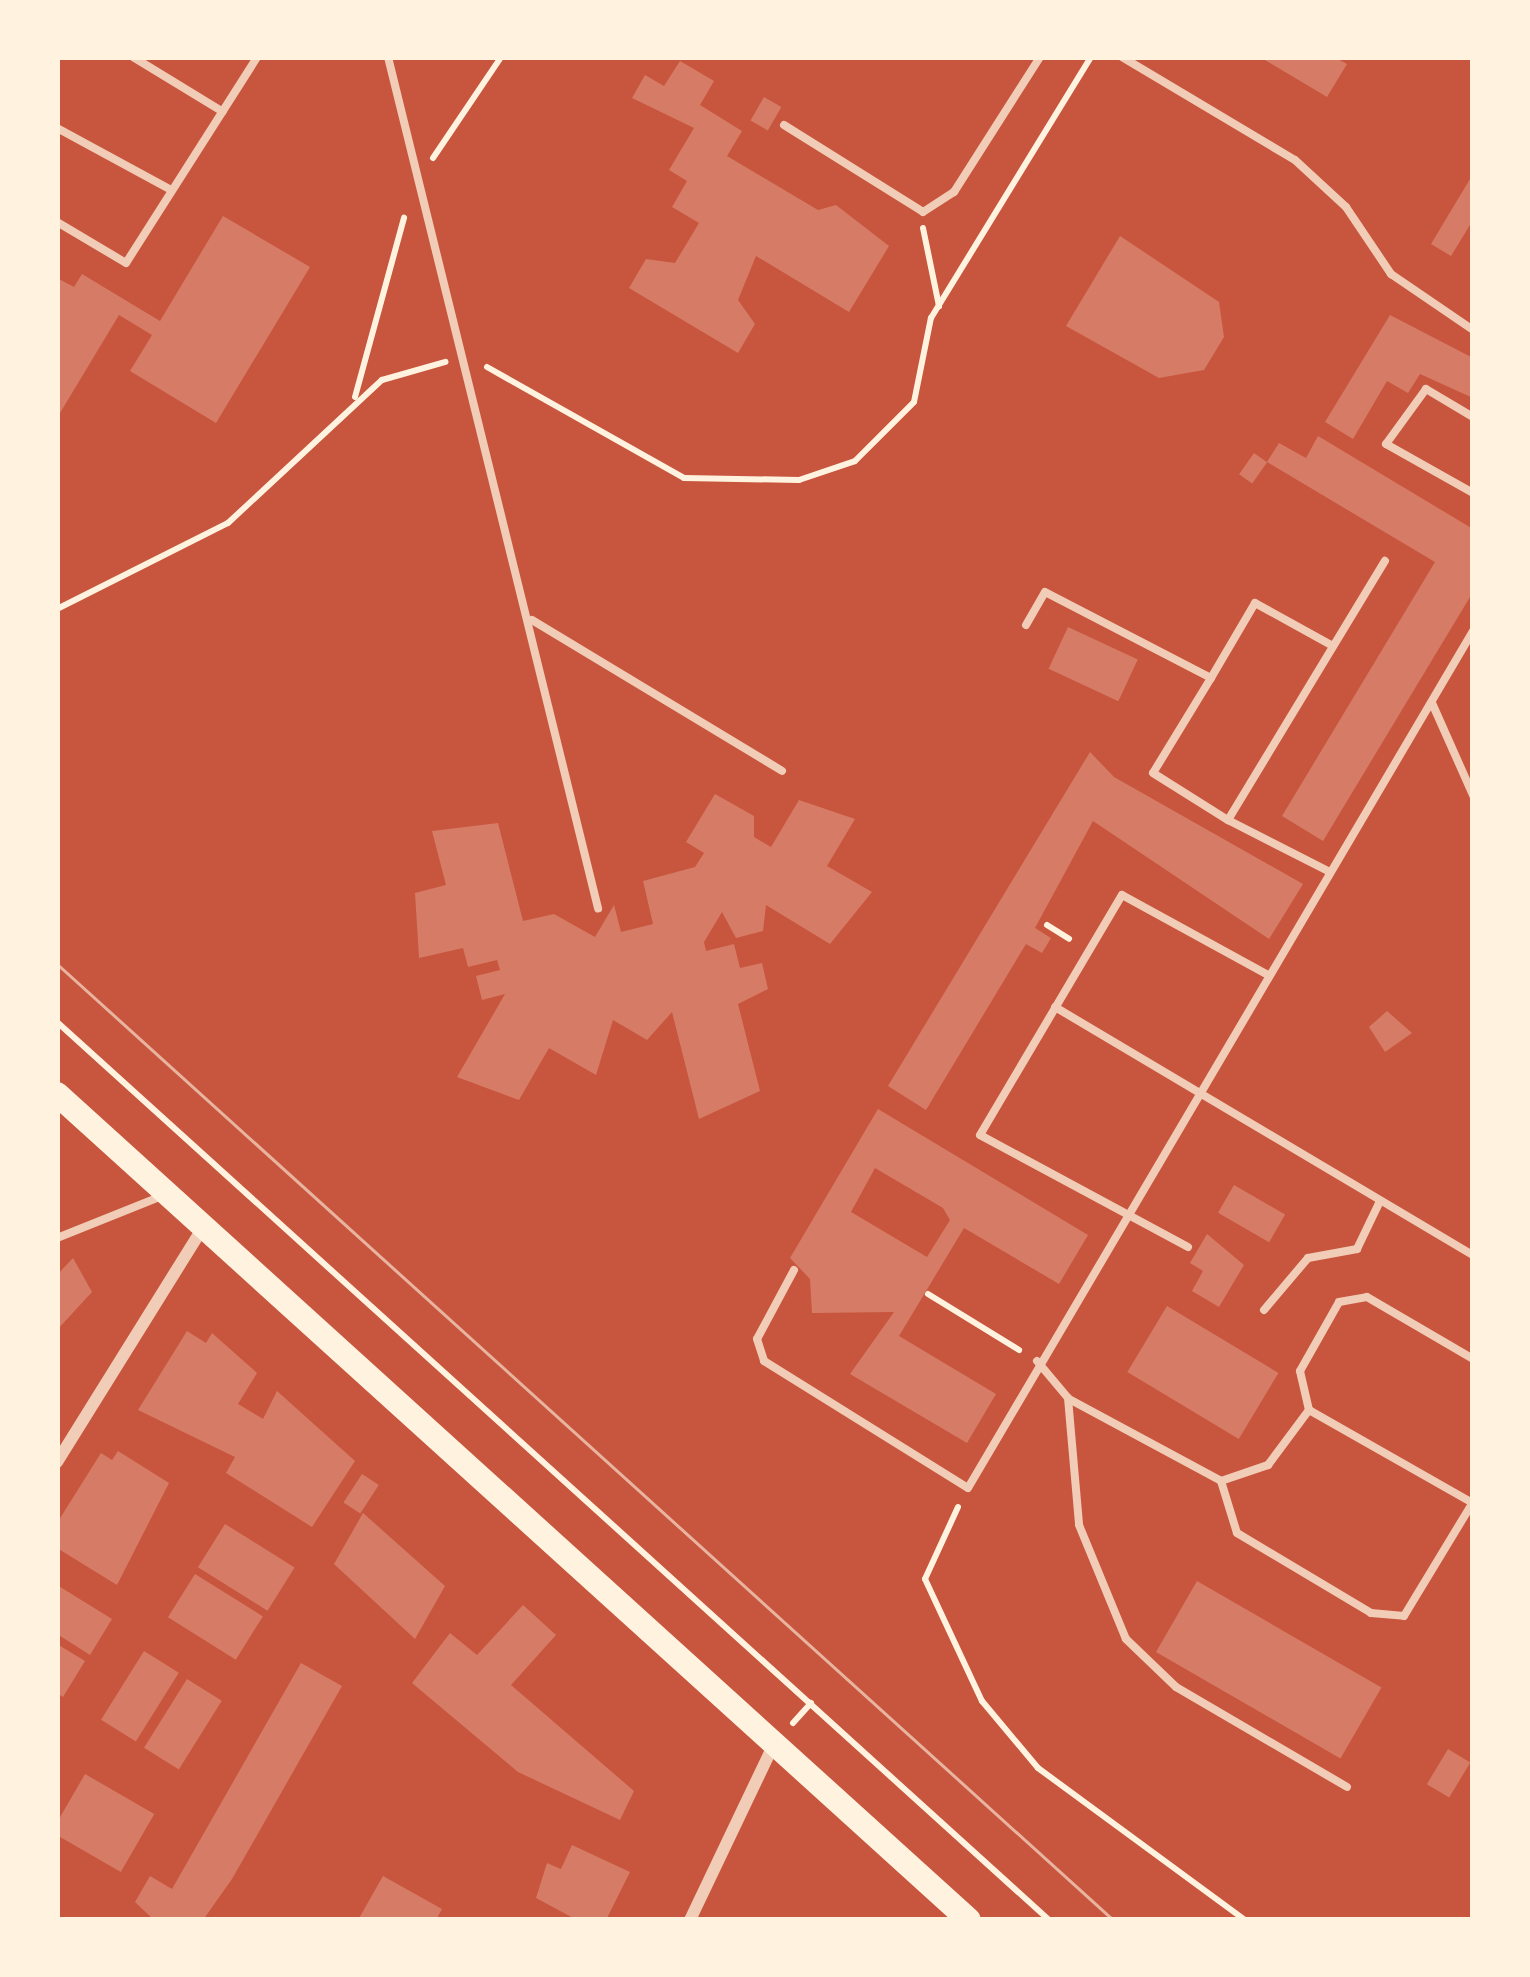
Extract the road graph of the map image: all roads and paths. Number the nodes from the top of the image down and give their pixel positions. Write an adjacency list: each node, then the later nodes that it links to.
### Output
1 (133, 57): 8 (lane)
2 (256, 57): 8 (lane)
3 (388, 57): 16 (lane)
4 (1040, 57): 12 (lane)
5 (1091, 57): 14 (path)
6 (1122, 57): 7 (lane)
7 (1137, 62): 15 (lane)
8 (223, 112): 11 (lane)
9 (784, 125): 12 (lane)
10 (57, 128): 11 (lane)
11 (171, 190): 13 (lane)
12 (923, 212): 14 (path)
13 (57, 222)
14 (939, 306): 16 (path)
15 (1473, 330)
16 (464, 362): 20 (path); 21 (lane)
17 (1473, 417): 18 (lane)
18 (1473, 493)
19 (1385, 561): 24 (lane)
20 (57, 609)
21 (531, 619): 27 (lane); 31 (lane)
22 (1026, 625): 25 (lane)
23 (1473, 631): 26 (lane)
24 (1333, 646): 25 (lane); 29 (lane)
25 (1210, 678): 29 (lane)
26 (1431, 701): 28 (lane); 30 (lane)
27 (782, 772)
28 (1473, 795)
29 (1228, 820): 30 (lane)
30 (1330, 872): 32 (lane)
31 (598, 908)
32 (1268, 975): 33 (lane); 36 (lane)
33 (1054, 1007): 36 (lane); 39 (lane)
34 (57, 1022): 59 (path)
35 (57, 1094): 37 (main road)
36 (1200, 1094): 38 (lane); 39 (lane)
37 (167, 1194): 40 (main road); 41 (lane)
38 (1380, 1201): 43 (lane); 46 (lane)
39 (1125, 1218): 42 (lane); 48 (lane)
40 (203, 1227): 51 (street); 55 (main road)
41 (57, 1238)
42 (1188, 1247)
43 (1473, 1256)
44 (794, 1270): 53 (lane)
45 (928, 1294): 48 (path)
46 (1264, 1310)
47 (1473, 1359): 50 (lane)
48 (1037, 1361): 49 (lane); 53 (lane)
49 (1068, 1398): 52 (lane); 56 (lane)
50 (1309, 1410): 52 (lane); 54 (lane)
51 (57, 1462)
52 (1221, 1481): 54 (lane)
53 (968, 1488): 60 (path)
54 (1473, 1502)
55 (774, 1744): 57 (street); 58 (main road)
56 (1348, 1787)
57 (690, 1920)
58 (969, 1920)
59 (1049, 1920)
60 (1245, 1920)

